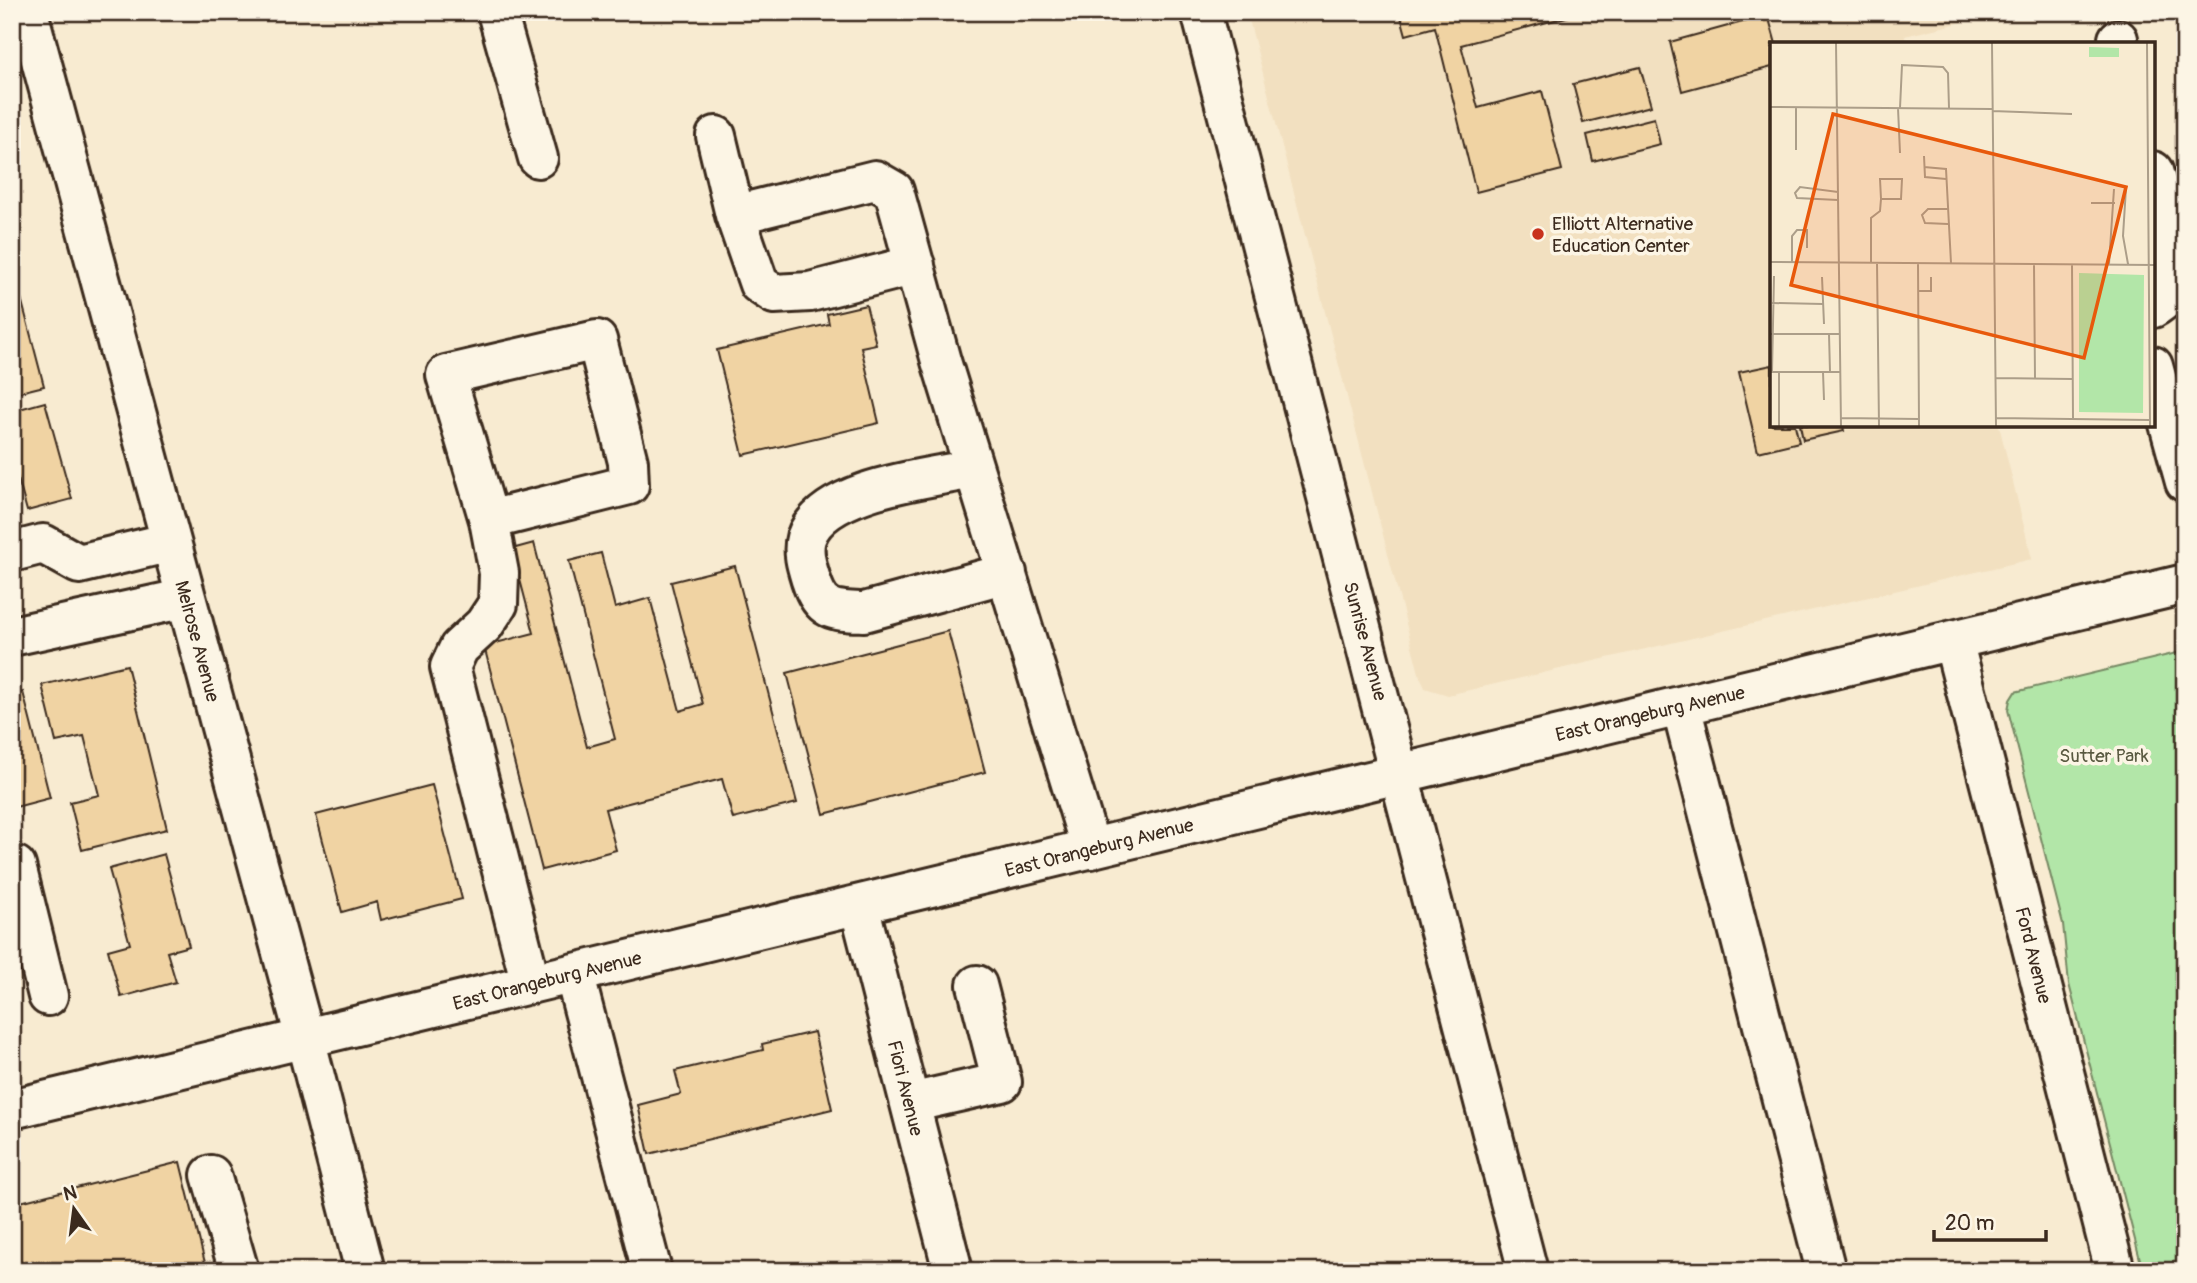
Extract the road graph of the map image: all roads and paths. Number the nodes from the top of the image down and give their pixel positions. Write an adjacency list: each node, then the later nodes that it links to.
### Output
1 (28, 12): 14 (street, Melrose Avenue)
2 (497, 12): 5 (street)
3 (1201, 12): 24 (street, Sunrise Avenue)
4 (716, 136): 7 (street)
5 (538, 158)
6 (2155, 178): 9 (street)
7 (735, 215): 8 (street); 8 (street)
8 (915, 265): 11 (street)
9 (2155, 306)
10 (2155, 373): 12 (street)
11 (974, 468): 17 (street); 17 (street)
12 (2185, 482)
13 (489, 520): 13 (street); 29 (street)
14 (171, 542): 16 (street); 19 (street, Melrose Avenue)
15 (12, 552): 16 (street)
16 (79, 564): 20 (street)
17 (1007, 573): 25 (street)
18 (2185, 584): 22 (street, East Orangeburg Avenue)
19 (186, 598): 20 (street); 32 (street, Melrose Avenue)
20 (93, 618): 21 (street)
21 (12, 636)
22 (1952, 640): 23 (street, East Orangeburg Avenue); 42 (street, Ford Avenue)
23 (1681, 706): 24 (street, East Orangeburg Avenue); 41 (street)
24 (1399, 773): 25 (street, East Orangeburg Avenue); 40 (street, Sunrise Avenue)
25 (1091, 849): 27 (street, East Orangeburg Avenue)
26 (12, 868): 31 (street)
27 (859, 905): 28 (street, East Orangeburg Avenue); 33 (street, Fiori Avenue)
28 (574, 973): 29 (street, East Orangeburg Avenue); 38 (street)
29 (531, 984): 32 (street, East Orangeburg Avenue)
30 (977, 985): 33 (street)
31 (48, 996)
32 (305, 1038): 34 (street, East Orangeburg Avenue); 37 (street, Melrose Avenue)
33 (910, 1103): 39 (street, Fiori Avenue)
34 (12, 1109)
35 (211, 1175): 36 (street)
36 (239, 1271)
37 (365, 1271)
38 (652, 1271)
39 (953, 1271)
40 (1528, 1271)
41 (1826, 1271)
42 (2115, 1271)

